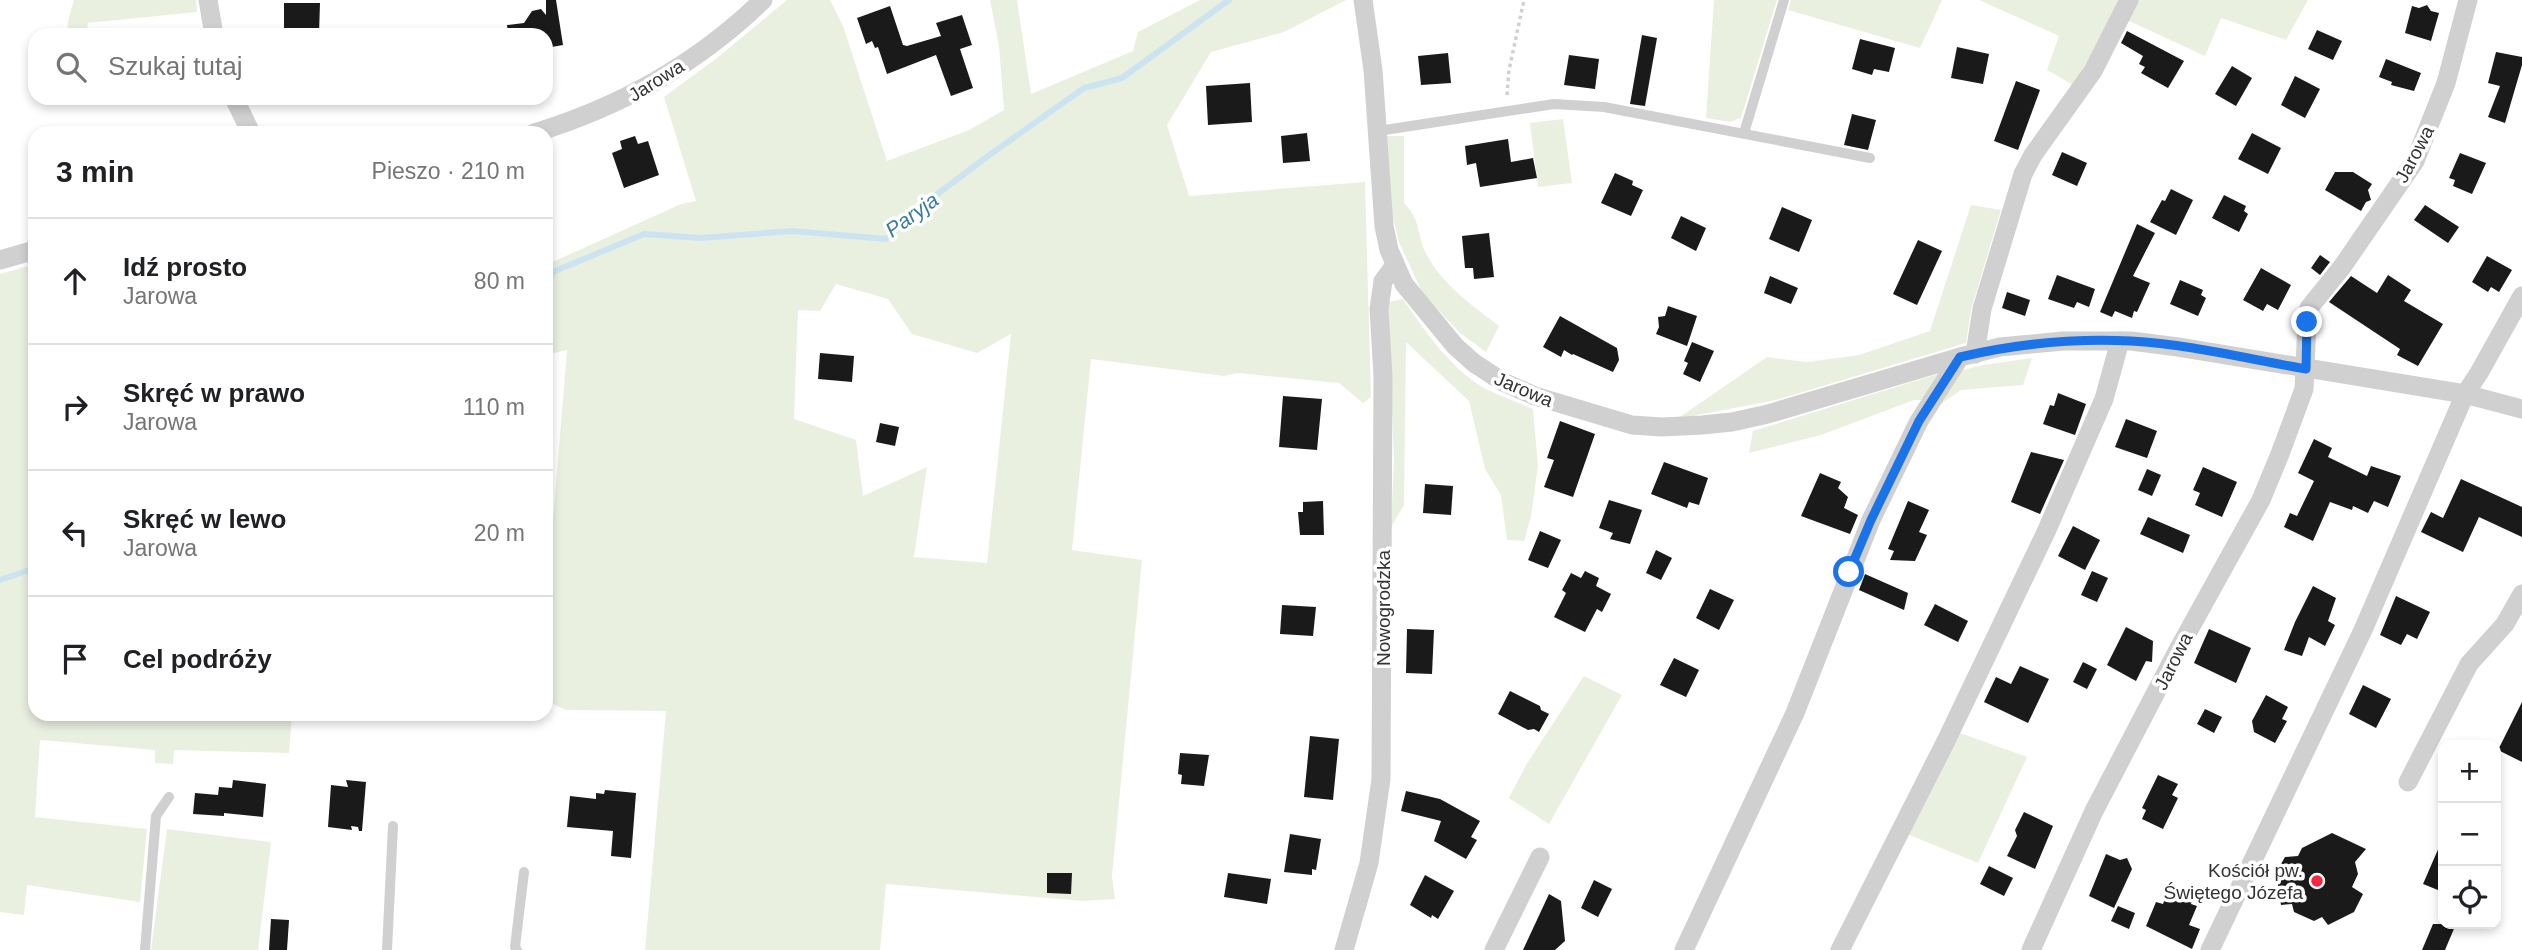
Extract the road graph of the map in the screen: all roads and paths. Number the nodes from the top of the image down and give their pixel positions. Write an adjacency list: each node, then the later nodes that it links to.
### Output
1 (208, 0): 8 (street)
2 (763, 0): 12 (street, Jarowa)
3 (1363, 0): 13 (street, Jarowa)
4 (1524, 0): 9 (path)
5 (1784, 0): 14 (lane)
6 (2129, 0): 21 (street)
7 (2468, 0): 22 (street, Jarowa)
8 (213, 28)
9 (1507, 101)
10 (237, 105): 11 (street)
11 (247, 126)
12 (553, 127)
13 (1378, 131): 14 (lane); 18 (street, Jarowa)
14 (1744, 133): 15 (lane)
15 (1870, 158)
16 (28, 252): 17 (street)
17 (0, 260)
18 (1394, 267): 21 (street, Jarowa); 34 (street, Nowogrodzka)
19 (2522, 296): 23 (street)
20 (2120, 341): 21 (street, Jarowa); 22 (street, Jarowa); 37 (street)
21 (1967, 356): 36 (street)
22 (2306, 369): 23 (street, Jarowa); 38 (street, Jarowa)
23 (2465, 394): 24 (street, Jarowa); 39 (street)
24 (2522, 409)
25 (2522, 594): 26 (street)
26 (2408, 782)
27 (169, 797): 31 (lane)
28 (393, 826): 32 (lane)
29 (1540, 857): 35 (street)
30 (524, 872): 33 (lane)
31 (145, 950)
32 (387, 950)
33 (517, 950)
34 (1344, 950)
35 (1494, 950)
36 (1684, 950)
37 (1840, 950)
38 (2031, 950)
39 (2210, 950)

